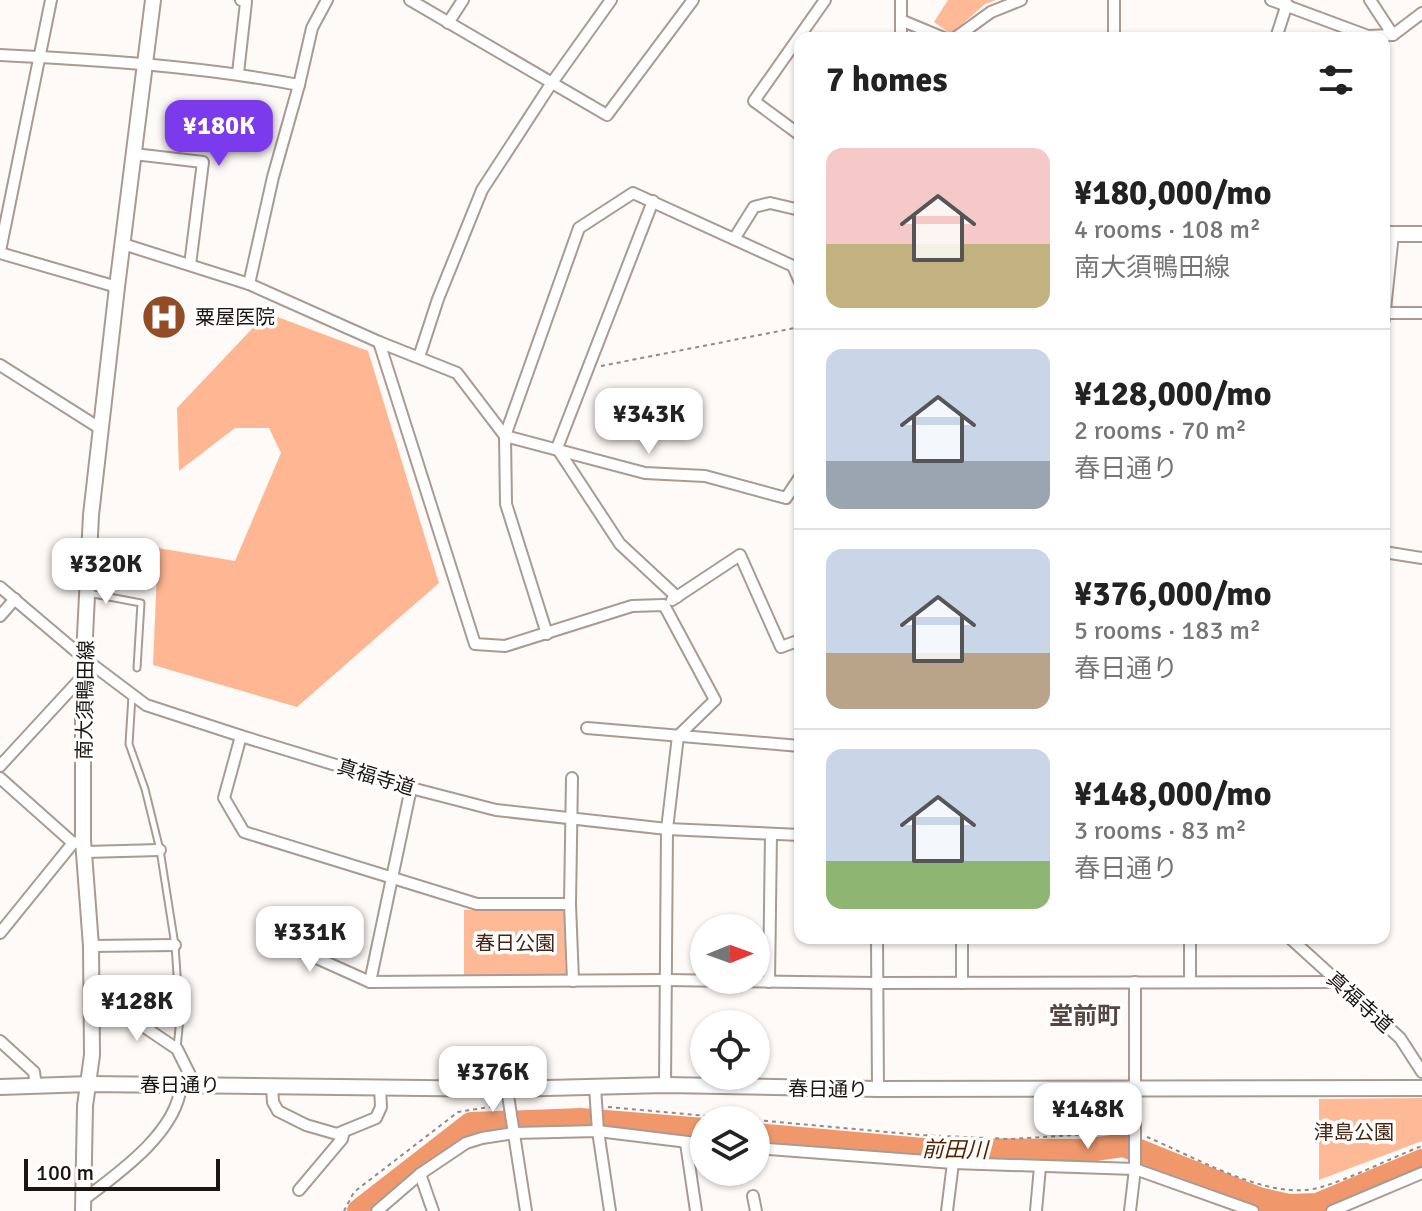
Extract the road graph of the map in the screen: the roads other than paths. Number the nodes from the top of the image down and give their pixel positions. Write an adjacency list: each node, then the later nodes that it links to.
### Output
1 (51, 0): 30 (street)
2 (153, 0): 31 (street, 南大須鴨田線)
3 (241, 0): 32 (street)
4 (327, 0): 34 (street)
5 (410, 0): 18 (street)
6 (463, 0): 18 (street)
7 (611, 0): 33 (street)
8 (693, 0): 33 (street)
9 (825, 0): 19 (street)
10 (901, 0): 17 (street)
11 (1021, 0): 22 (street)
12 (1114, 0): 23 (street)
13 (1271, 0): 15 (street)
14 (1370, 0): 27 (street)
15 (1287, 4): 24 (street); 25 (street)
16 (1422, 13): 27 (street)
17 (903, 21): 20 (street); 21 (street)
18 (448, 23): 33 (street)
19 (803, 32)
20 (902, 32)
21 (930, 32)
22 (963, 32)
23 (1114, 32)
24 (1278, 32)
25 (1358, 32)
26 (1390, 35): 27 (street)
27 (1393, 35)
28 (794, 44): 35 (street)
29 (0, 55): 30 (street)
30 (39, 57): 31 (street); 43 (street)
31 (146, 63): 32 (street); 36 (street, 南大須鴨田線)
32 (238, 73): 34 (street)
33 (551, 84): 51 (street)
34 (299, 85): 46 (street)
35 (794, 131)
36 (134, 154): 42 (street, 南大須鴨田線); 44 (street)
37 (653, 201): 41 (street); 54 (street); 55 (street)
38 (794, 209): 41 (street)
39 (1390, 234): 40 (street)
40 (1422, 234)
41 (734, 239): 45 (street)
42 (123, 244): 44 (street); 47 (street, 南大須鴨田線)
43 (0, 252): 47 (street)
44 (190, 265): 46 (street)
45 (794, 268)
46 (249, 284): 50 (street)
47 (117, 287): 53 (street, 南大須鴨田線)
48 (1422, 313): 49 (street)
49 (1390, 315)
50 (379, 342): 51 (street); 65 (street)
51 (419, 357): 54 (street)
52 (0, 365): 53 (street)
53 (101, 429): 60 (street, 南大須鴨田線)
54 (505, 436): 55 (street); 65 (street)
55 (557, 448): 56 (street); 61 (street)
56 (794, 486)
57 (1390, 553): 58 (street)
58 (1422, 558)
59 (0, 587): 62 (street, 真福寺道)
60 (87, 593): 67 (street, 南大須鴨田線); 68 (lane)
61 (677, 597): 63 (street); 66 (street)
62 (15, 599): 64 (street); 67 (street, 真福寺道)
63 (664, 605): 65 (street); 73 (street)
64 (0, 616)
65 (547, 634)
66 (794, 642)
67 (85, 659): 69 (street, 南大須鴨田線); 70 (street, 真福寺道)
68 (137, 668)
69 (83, 676): 75 (street); 83 (street, 南大須鴨田線)
70 (132, 695): 72 (street, 真福寺道); 84 (lane)
71 (587, 728): 73 (street)
72 (241, 736): 78 (street, 真福寺道); 85 (street)
73 (678, 736): 74 (street); 80 (street)
74 (794, 746)
75 (0, 766)
76 (0, 778): 83 (street)
77 (572, 778): 79 (street)
78 (411, 788): 79 (street, 真福寺道); 85 (street)
79 (569, 817): 80 (street, 真福寺道); 86 (street)
80 (667, 829): 81 (street, 真福寺道); 96 (street)
81 (771, 834): 82 (street, 真福寺道); 87 (street)
82 (794, 835)
83 (81, 845): 84 (street); 88 (street); 95 (street, 南大須鴨田線)
84 (160, 850): 94 (lane)
85 (393, 877): 86 (street); 99 (street)
86 (570, 904): 98 (street)
87 (770, 914)
88 (0, 933)
89 (263, 934): 99 (street)
90 (877, 944): 104 (street)
91 (962, 944): 105 (street)
92 (1190, 944): 102 (street)
93 (1297, 944): 103 (street, 真福寺道)
94 (175, 945): 95 (street); 108 (lane)
95 (91, 946): 106 (street, 南大須鴨田線)
96 (666, 980): 97 (street); 98 (street); 111 (street)
97 (690, 980)
98 (573, 981): 99 (street)
99 (370, 982)
100 (770, 982): 104 (street)
101 (1135, 982): 102 (street); 105 (street); 120 (street)
102 (1190, 982): 103 (street)
103 (1338, 982): 109 (street, 真福寺道)
104 (875, 983): 105 (street); 119 (street)
105 (962, 983)
106 (91, 991): 108 (street); 110 (street, 南大須鴨田線)
107 (0, 1041): 115 (street)
108 (177, 1049): 112 (street)
109 (1422, 1072)
110 (90, 1084): 112 (street, 春日通り); 115 (street, 春日通り); 135 (street, 南大須鴨田線)
111 (665, 1085): 117 (street, 春日通り); 119 (street, 春日通り)
112 (188, 1086): 113 (street, 春日通り); 135 (street)
113 (272, 1086): 116 (street, 春日通り); 122 (street)
114 (0, 1087): 115 (street, 春日通り)
115 (36, 1087)
116 (380, 1087): 121 (street, 春日通り); 122 (street)
117 (595, 1087): 121 (street, 春日通り); 123 (street)
118 (1422, 1088): 120 (street, 春日通り)
119 (878, 1089): 120 (street, 春日通り)
120 (1135, 1090): 130 (street)
121 (508, 1097): 124 (street)
122 (344, 1131): 133 (street)
123 (598, 1131): 124 (street); 125 (street); 140 (street)
124 (514, 1133): 132 (street); 139 (street)
125 (686, 1143): 126 (street); 141 (street)
126 (690, 1143)
127 (770, 1149): 128 (street)
128 (953, 1163): 129 (street); 143 (street)
129 (1040, 1167): 130 (street); 144 (street)
130 (1135, 1169): 136 (street); 145 (street)
131 (1422, 1173): 147 (street)
132 (420, 1174): 137 (street); 138 (street)
133 (299, 1190)
134 (753, 1196): 142 (street)
135 (83, 1206)
136 (1228, 1207): 146 (street)
137 (377, 1211)
138 (433, 1211)
139 (526, 1211)
140 (610, 1211)
141 (696, 1211)
142 (756, 1211)
143 (947, 1211)
144 (1036, 1211)
145 (1130, 1211)
146 (1253, 1211)
147 (1332, 1211)

